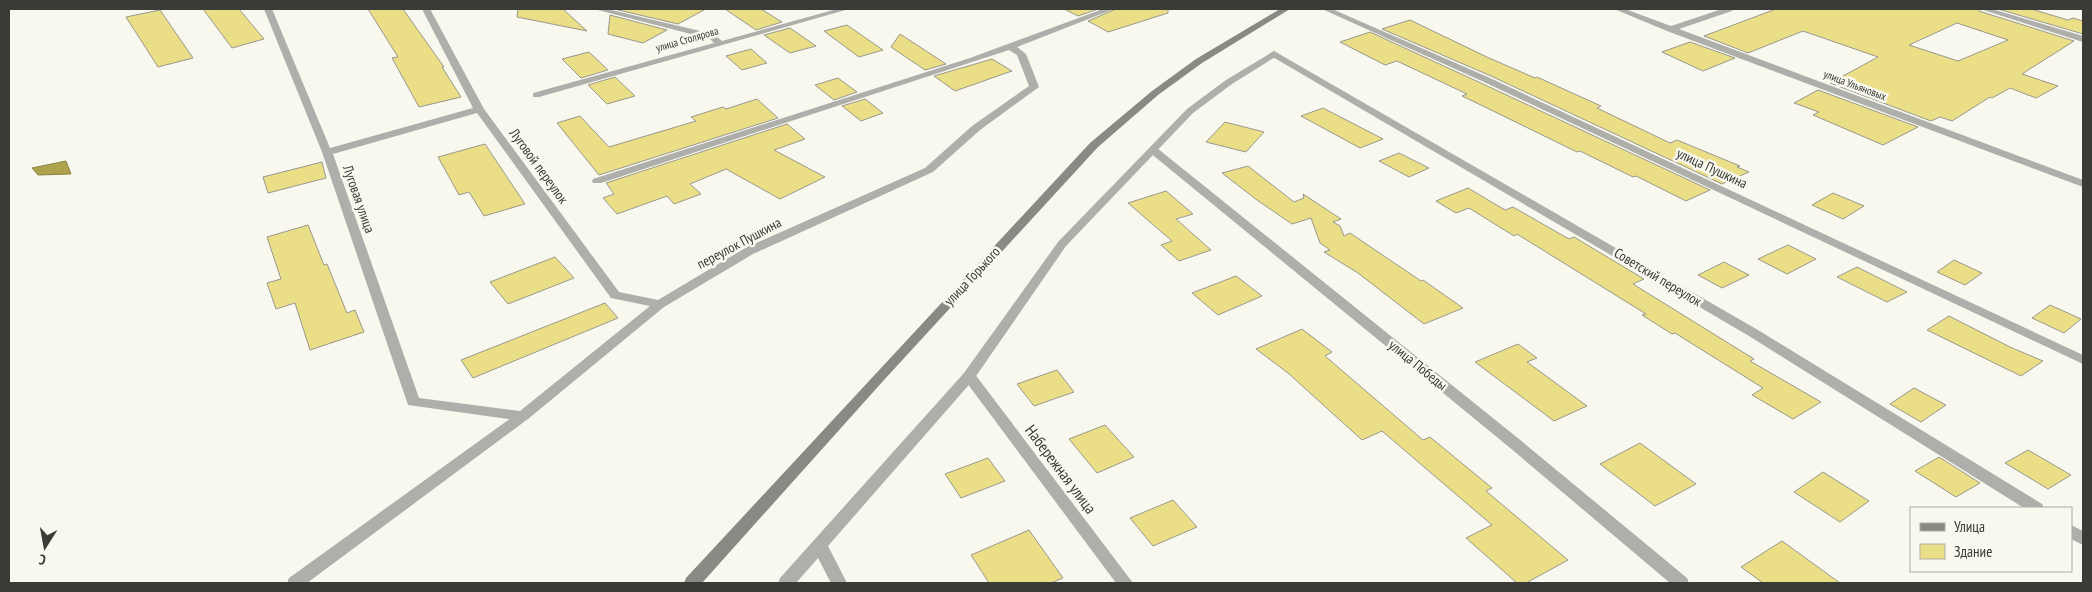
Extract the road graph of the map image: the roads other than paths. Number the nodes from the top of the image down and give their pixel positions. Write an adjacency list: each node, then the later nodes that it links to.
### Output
1 (268, 9): 18 (street, Луговая улица)
2 (426, 9): 16 (street, Луговой переулок)
3 (598, 9): 13 (street)
4 (845, 9): 13 (street, улица Столярова)
5 (1110, 9): 14 (street)
6 (1286, 9): 30 (main road, улица Горького)
7 (1326, 9): 22 (street, улица Пушкина)
8 (1618, 9): 11 (street, улица Ульяновых)
9 (1729, 9): 11 (street)
10 (1984, 9): 12 (street)
11 (1670, 28): 20 (street, улица Ульяновых)
12 (2083, 39)
13 (720, 43): 15 (street, улица Столярова)
14 (1010, 46): 19 (street); 21 (street, переулок Пушкина)
15 (536, 95)
16 (479, 109): 18 (street); 21 (street, Луговой переулок)
17 (1153, 150): 23 (street); 25 (street, Советский переулок); 34 (street, улица Победы)
18 (327, 152): 24 (street, Луговая улица)
19 (597, 181)
20 (2083, 184)
21 (660, 304): 24 (street, переулок Пушкина)
22 (2083, 360)
23 (969, 376): 28 (street); 33 (street, Набережная улица)
24 (523, 416): 29 (street, переулок Пушкина)
25 (2034, 507)
26 (2072, 532): 27 (street)
27 (2083, 539)
28 (820, 546): 31 (street); 32 (street)
29 (295, 583)
30 (692, 583)
31 (786, 583)
32 (839, 583)
33 (1125, 583)
34 (1681, 583)

